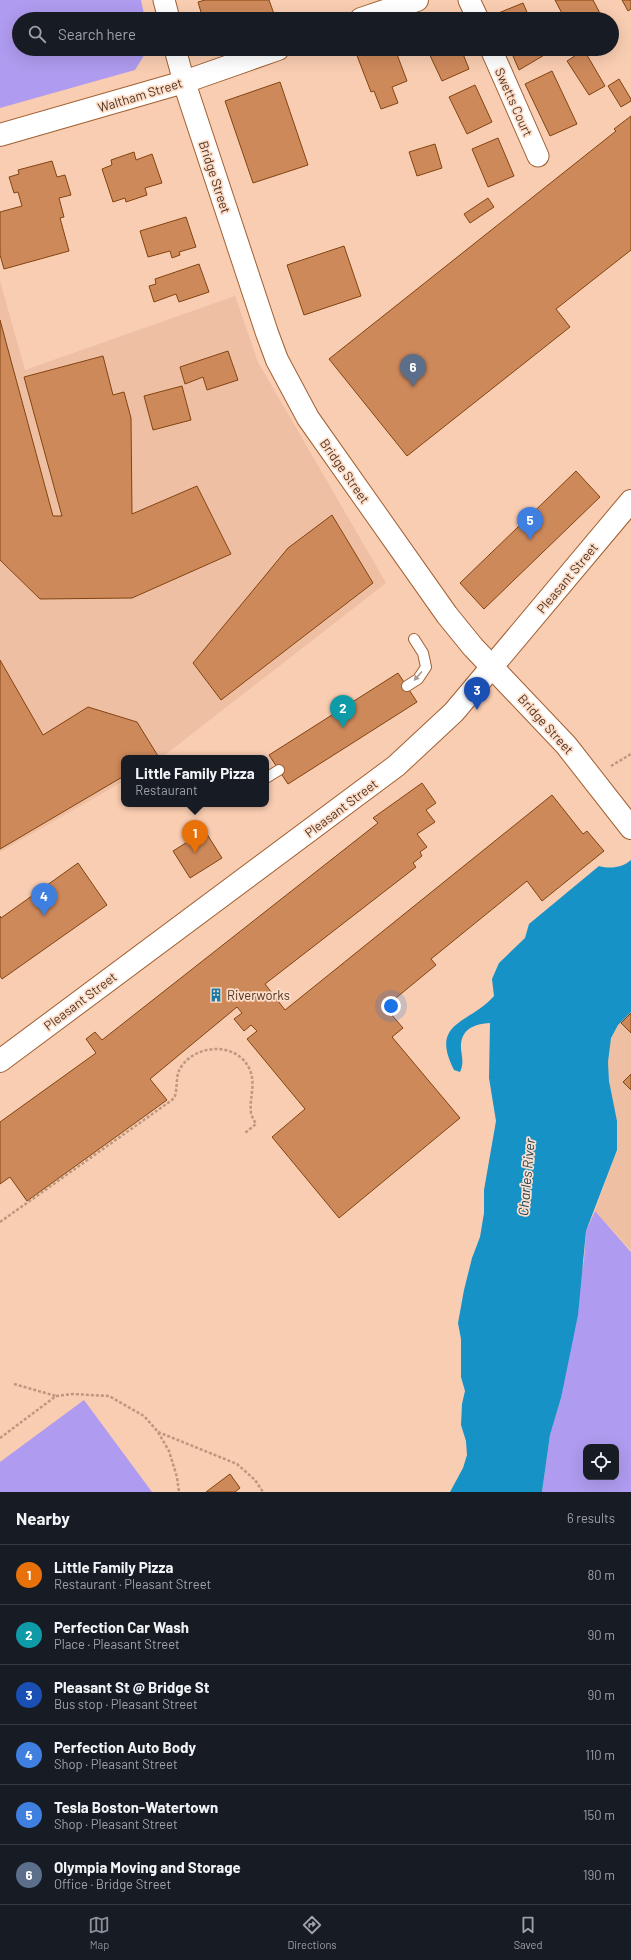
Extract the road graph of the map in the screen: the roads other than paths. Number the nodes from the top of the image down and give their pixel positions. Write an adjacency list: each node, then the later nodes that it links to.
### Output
1 (164, 0): 4 (street)
2 (417, 0): 5 (street)
3 (469, 0): 6 (street)
4 (167, 12)
5 (382, 12)
6 (475, 12)
7 (177, 56): 10 (street, Bridge Street)
8 (258, 56): 10 (street, Waltham Street)
9 (494, 56): 12 (street, Swetts Court)
10 (184, 82): 11 (street, Waltham Street); 15 (street, Bridge Street)
11 (0, 135)
12 (538, 156)
13 (631, 502): 15 (street, Pleasant Street)
14 (414, 639): 16 (lane, one-way to 16)
15 (493, 666): 19 (street, Bridge Street); 20 (street, Pleasant Street)
16 (407, 686)
17 (279, 770): 18 (lane)
18 (269, 776)
19 (631, 828)
20 (0, 1061)

